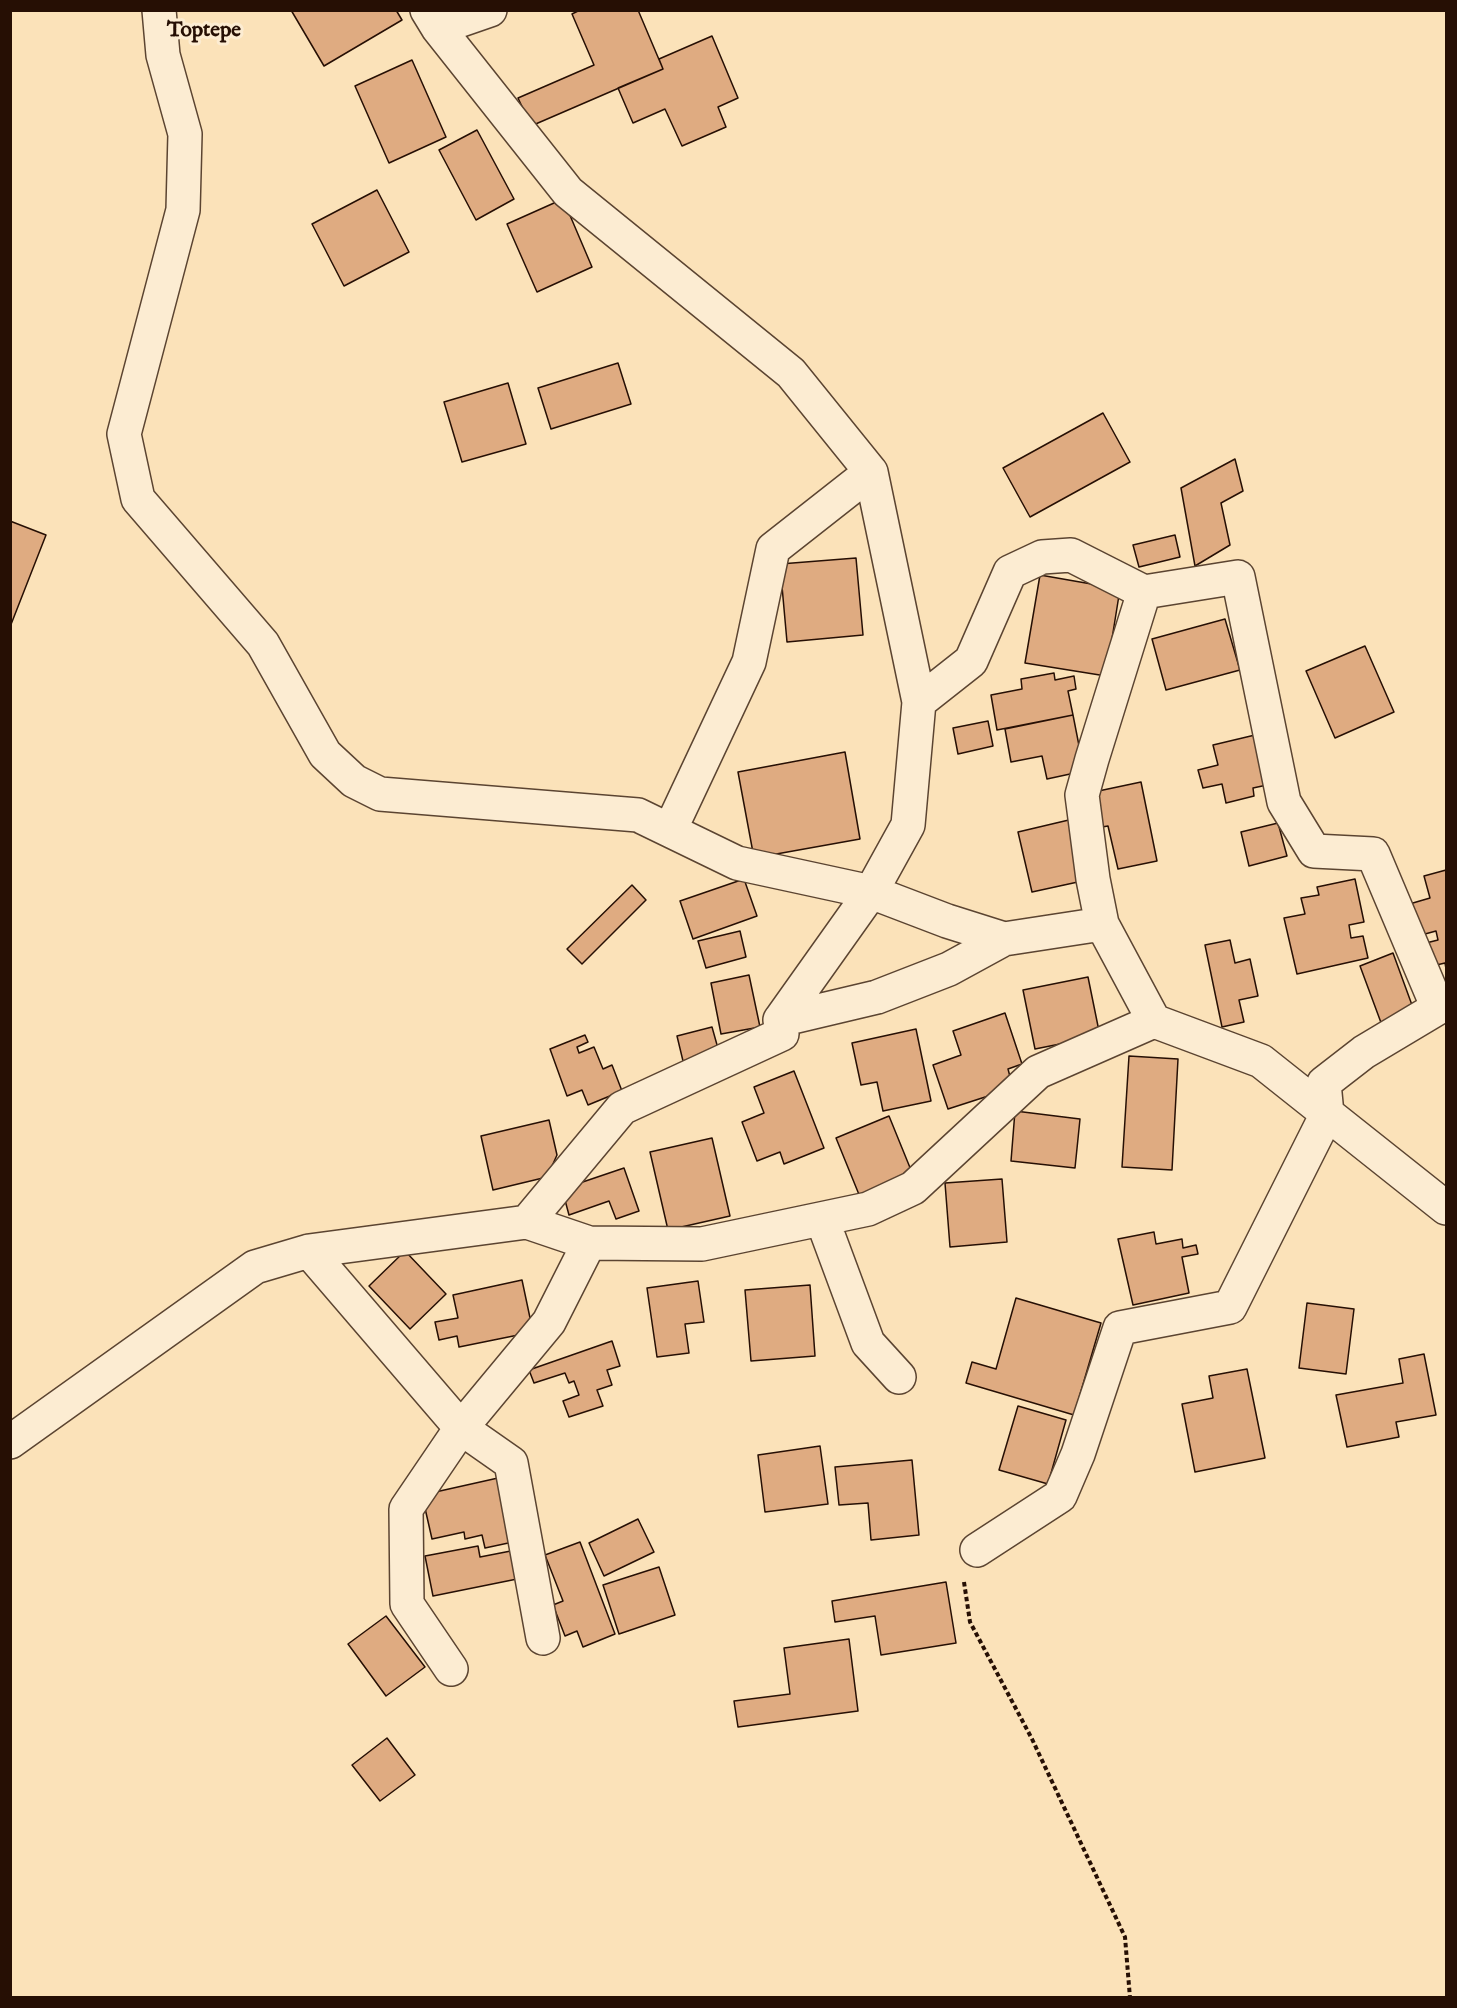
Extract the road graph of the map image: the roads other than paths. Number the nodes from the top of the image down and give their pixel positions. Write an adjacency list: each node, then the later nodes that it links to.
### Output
1 (159, 10): 7 (street)
2 (490, 10): 3 (street)
3 (433, 19): 4 (street)
4 (872, 472): 6 (street); 7 (street)
5 (1144, 592): 6 (street); 9 (street); 11 (street)
6 (919, 702): 8 (street)
7 (670, 830): 8 (street)
8 (871, 892): 10 (street); 12 (street)
9 (1102, 924): 10 (street); 13 (street)
10 (1004, 939): 12 (street)
11 (1442, 1006): 14 (street)
12 (780, 1020): 17 (street)
13 (1154, 1021): 14 (street); 16 (street)
14 (1327, 1114): 15 (street); 23 (street)
15 (1446, 1208)
16 (822, 1219): 18 (street); 20 (street)
17 (527, 1221): 18 (street); 19 (street)
18 (590, 1243): 21 (street)
19 (309, 1251): 21 (street); 22 (street)
20 (899, 1377)
21 (461, 1428): 24 (street); 25 (street)
22 (10, 1442)
23 (977, 1550)
24 (543, 1638)
25 (451, 1669)

